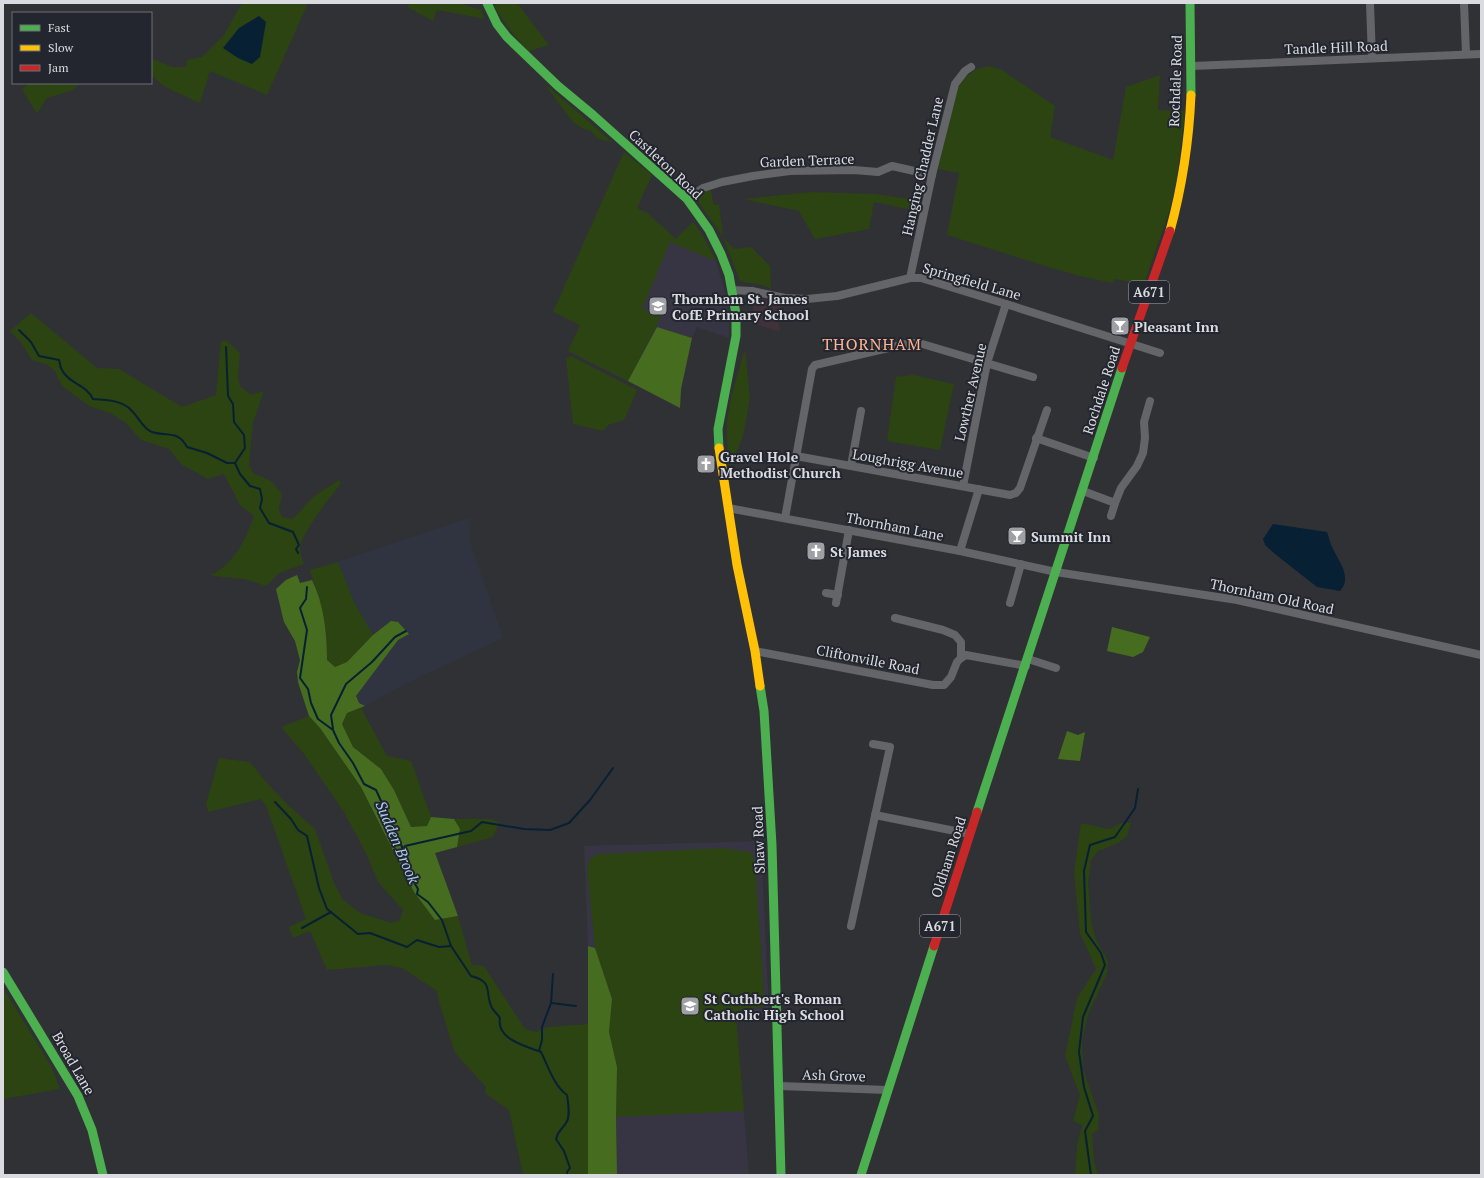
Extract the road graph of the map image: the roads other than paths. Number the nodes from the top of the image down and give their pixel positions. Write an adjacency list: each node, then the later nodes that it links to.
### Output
1 (487, 3): 11 (main road, Castleton Road)
2 (1190, 3): 8 (main road, Rochdale Road / A671)
3 (1370, 3): 7 (street)
4 (1464, 3): 5 (street)
5 (1466, 54): 6 (street, Tandle Hill Road); 7 (street, Tandle Hill Road)
6 (1481, 54)
7 (1372, 58): 8 (street, Tandle Hill Road)
8 (1192, 66): 15 (main road, Rochdale Road / A671)
9 (971, 67): 10 (street, Hanging Chadder Lane)
10 (932, 175): 11 (street, Garden Terrace); 12 (street, Hanging Chadder Lane)
11 (687, 199): 13 (main road, Castleton Road)
12 (910, 278): 13 (street, Springfield Lane); 14 (street, Springfield Lane)
13 (732, 290): 30 (main road, Castleton Road)
14 (1006, 304): 15 (street, Springfield Lane); 17 (street, Lowther Avenue)
15 (1131, 344): 16 (street, Springfield Lane); 24 (main road, Rochdale Road / A671)
16 (1160, 353)
17 (987, 363): 18 (street); 23 (street); 26 (street, Lowther Avenue)
18 (1033, 377)
19 (1150, 401): 29 (street)
20 (1047, 410): 22 (street)
21 (861, 411): 25 (street)
22 (1036, 438): 24 (street); 27 (street, Loughrigg Avenue)
23 (796, 456): 25 (street, Loughrigg Avenue); 32 (street)
24 (1094, 458): 28 (main road, Rochdale Road / A671)
25 (851, 466): 26 (street, Loughrigg Avenue)
26 (963, 486): 27 (street, Loughrigg Avenue)
27 (979, 489): 34 (street)
28 (1083, 492): 29 (street); 36 (main road, Rochdale Road / A671)
29 (1115, 503): 31 (street)
30 (728, 508): 32 (street, Thornham Lane); 40 (main road, Shaw Road)
31 (1110, 516)
32 (785, 518): 33 (street, Thornham Lane)
33 (849, 530): 34 (street, Thornham Lane); 37 (street)
34 (960, 551): 35 (street, Thornham Lane)
35 (1021, 564): 36 (street, Thornham Lane); 38 (street)
36 (1056, 572): 41 (street, Thornham Old Road); 43 (main road, Oldham Road / A671)
37 (826, 593)
38 (1010, 603)
39 (895, 618): 42 (street)
40 (755, 651): 42 (street, Cliftonville Road); 50 (main road, Shaw Road)
41 (1481, 655)
42 (960, 658): 43 (street)
43 (1027, 663): 44 (street); 47 (main road, Oldham Road / A671)
44 (1056, 668)
45 (873, 744): 46 (street)
46 (875, 815): 47 (street); 48 (street)
47 (970, 834): 51 (main road, Oldham Road / A671)
48 (851, 926)
49 (3, 972): 52 (main road, Broad Lane)
50 (780, 1086): 51 (street, Ash Grove); 53 (main road, Shaw Road)
51 (887, 1090): 54 (main road, Oldham Road / A671)
52 (102, 1175)
53 (781, 1175)
54 (861, 1175)

